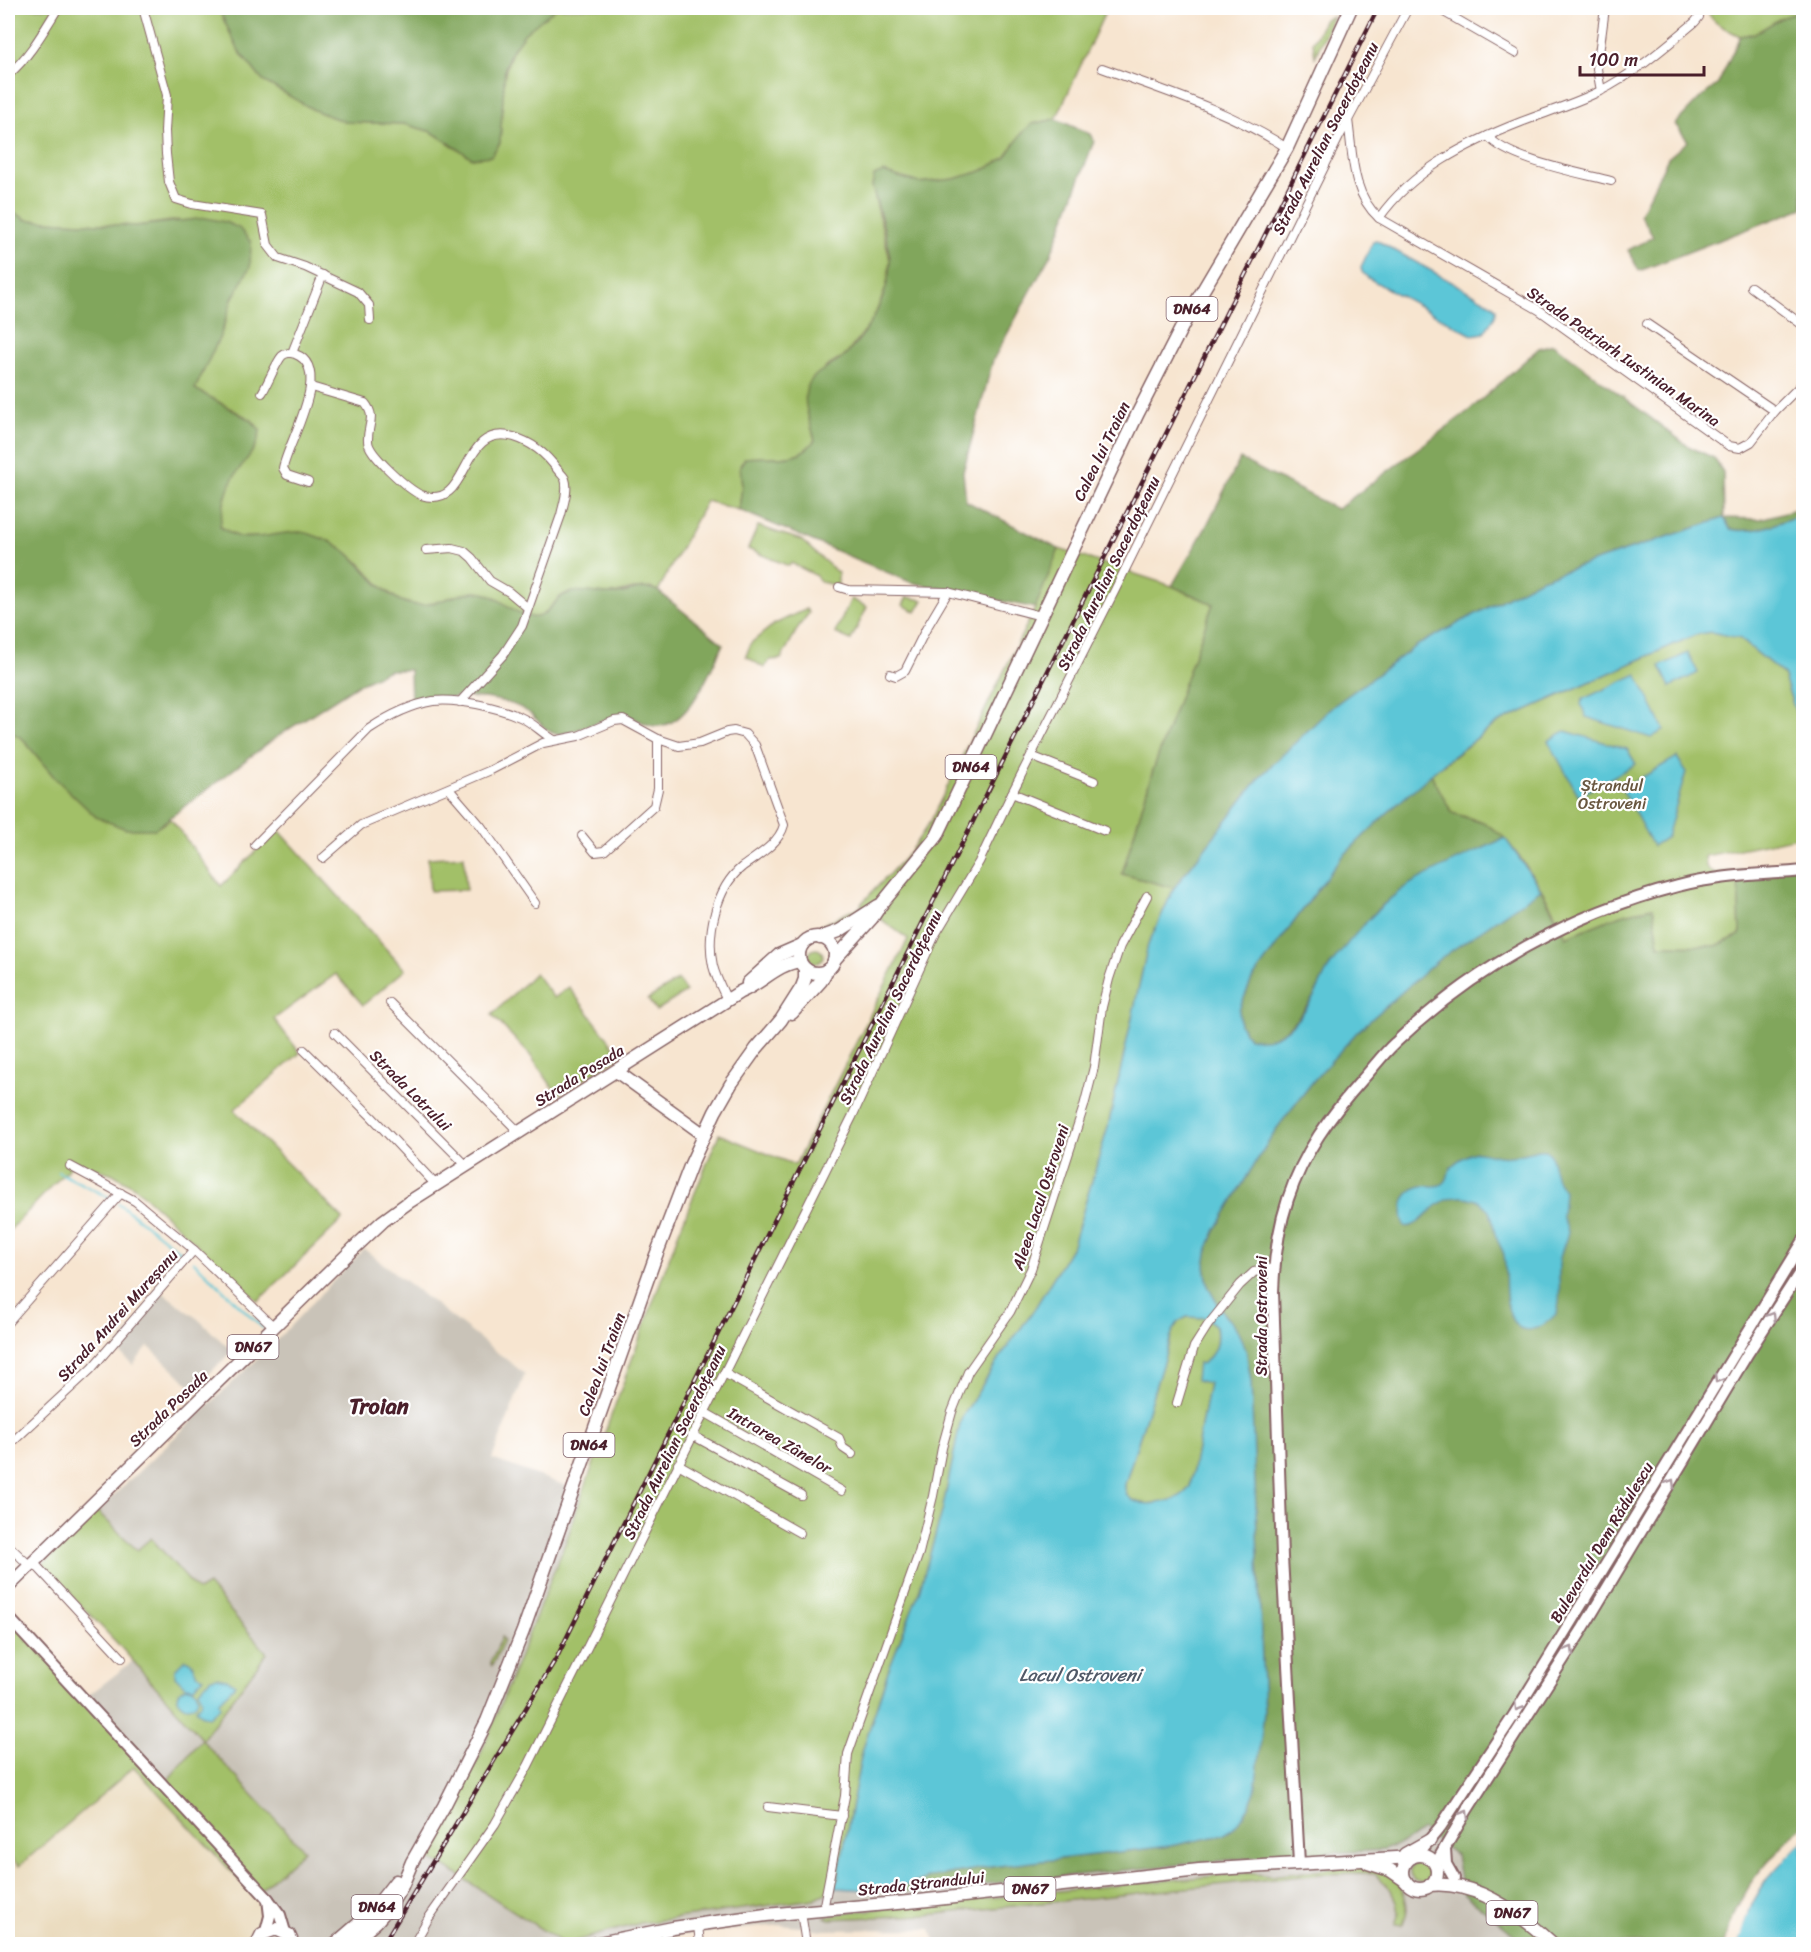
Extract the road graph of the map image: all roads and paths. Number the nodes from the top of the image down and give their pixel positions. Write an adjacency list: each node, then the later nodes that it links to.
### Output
1 (58, 8): 10 (street)
2 (143, 8): 17 (street)
3 (1352, 8): 14 (main road, Calea lui Traian / DN64)
4 (1408, 8): 12 (street, Strada Aurelian Sacerdoțeanu)
5 (1437, 8): 8 (street)
6 (1605, 8): 11 (street)
7 (1700, 8): 11 (street)
8 (1515, 53)
9 (1101, 68): 14 (street)
10 (8, 75)
11 (1601, 91): 13 (street)
12 (1348, 120): 16 (street, Strada Patriarh Iustinian Marina); 37 (street, Strada Aurelian Sacerdoțeanu)
13 (1488, 136): 15 (street); 16 (street)
14 (1287, 148): 32 (main road, Calea lui Traian / DN64)
15 (1611, 181)
16 (1379, 218): 26 (street, Strada Patriarh Iustinian Marina)
17 (323, 275): 19 (street); 22 (street)
18 (1751, 287): 21 (street)
19 (370, 320)
20 (1647, 324): 26 (street)
21 (1803, 326)
22 (292, 353): 24 (street); 25 (street)
23 (1803, 382): 26 (street, Strada Patriarh Iustinian Marina)
24 (311, 387): 27 (street); 31 (street)
25 (262, 393)
26 (1775, 411)
27 (308, 482)
28 (426, 550): 31 (street)
29 (838, 587): 30 (street)
30 (948, 592): 32 (street); 33 (street)
31 (528, 608): 34 (street)
32 (1041, 616): 48 (main road, Calea lui Traian / DN64)
33 (890, 674)
34 (460, 702): 36 (street); 43 (street)
35 (658, 739): 36 (street); 42 (street); 54 (street)
36 (554, 740): 39 (street)
37 (1031, 756): 38 (street); 40 (street, Strada Aurelian Sacerdoțeanu)
38 (1094, 782)
39 (451, 788): 44 (street); 47 (street)
40 (1012, 793): 41 (street); 72 (street, Strada Aurelian Sacerdoțeanu)
41 (1105, 831)
42 (582, 836)
43 (255, 845)
44 (323, 858)
45 (1803, 871): 69 (street, Strada Ostroveni)
46 (1147, 896): 88 (street, Aleea Lacul Ostroveni)
47 (535, 903)
48 (880, 906): 49 (main road, Calea lui Traian / DN64); 52 (main road, Calea lui Traian / DN64)
49 (820, 938): 50 (main road); 52 (main road)
50 (802, 945): 51 (main road); 53 (main road, Strada Posada / DN67)
51 (803, 965): 52 (main road); 53 (main road, Strada Posada / DN67); 56 (main road, Calea lui Traian / DN64)
52 (830, 965): 56 (main road, Calea lui Traian / DN64)
53 (741, 992): 54 (main road, Strada Posada / DN67)
54 (727, 1000): 59 (main road, Strada Posada / DN67)
55 (390, 1003): 60 (street)
56 (781, 1020): 61 (main road, Calea lui Traian / DN64)
57 (335, 1034): 62 (street, Strada Lotrului)
58 (304, 1050): 64 (street)
59 (616, 1071): 60 (main road, Strada Posada / DN67); 61 (main road)
60 (519, 1132): 62 (main road, Strada Posada / DN67)
61 (704, 1134): 94 (main road, Calea lui Traian / DN64)
62 (466, 1165): 64 (main road, Strada Posada / DN67)
63 (70, 1166): 65 (street)
64 (436, 1185): 71 (main road, Strada Posada / DN67)
65 (121, 1192): 67 (street); 70 (street)
66 (1803, 1240): 89 (street, Bulevardul Dem Rădulescu, one-way to 89)
67 (194, 1250): 71 (street); 76 (street, Strada Andrei Mureșanu)
68 (1803, 1266): 90 (street, Bulevardul Dem Rădulescu, one-way to 68)
69 (1274, 1268): 73 (street); 95 (street, Strada Ostroveni)
70 (8, 1322)
71 (273, 1328): 83 (main road, Strada Posada / DN67)
72 (724, 1373): 74 (street, Strada Aurelian Sacerdoțeanu); 77 (street)
73 (1177, 1403)
74 (704, 1412): 75 (street, Strada Aurelian Sacerdoțeanu); 79 (street, Intrarea Zânelor)
75 (692, 1435): 78 (street, Strada Aurelian Sacerdoțeanu); 80 (street)
76 (8, 1446)
77 (852, 1454)
78 (678, 1464): 81 (street); 111 (street, Strada Aurelian Sacerdoțeanu)
79 (842, 1491)
80 (801, 1495)
81 (800, 1533)
82 (8, 1545): 83 (street)
83 (32, 1564): 84 (main road, Strada Posada / DN67); 86 (street)
84 (8, 1587)
85 (8, 1617): 101 (street)
86 (122, 1658)
87 (768, 1807): 88 (street)
88 (842, 1816): 102 (street, Aleea Lacul Ostroveni)
89 (1430, 1840): 91 (street, Bulevardul Dem Rădulescu); 92 (main road)
90 (1446, 1845): 96 (street, Bulevardul Dem Rădulescu); 97 (street)
91 (1414, 1856): 92 (main road, Strada Ștrandului / DN67); 96 (main road, Strada Ștrandului / DN67); 98 (main road)
92 (1390, 1859): 93 (main road, Strada Ștrandului / DN67)
93 (1362, 1861): 95 (main road, Strada Ștrandului / DN67); 98 (main road, Strada Ștrandului / DN67)
94 (412, 1862): 109 (main road, Calea lui Traian / DN64); 110 (main road, Calea lui Traian / DN64)
95 (1299, 1863): 102 (main road, Strada Ștrandului / DN67)
96 (1435, 1864): 97 (main road, Strada Ștrandului / DN67); 99 (main road)
97 (1454, 1878): 100 (main road, Strada Ștrandului / DN67)
98 (1406, 1881): 99 (main road, Strada Ștrandului / DN67)
99 (1430, 1885): 100 (main road, Strada Ștrandului / DN67)
100 (1467, 1888): 115 (main road, Strada Ștrandului / DN67)
101 (268, 1899): 105 (street); 106 (street)
102 (823, 1910): 103 (main road, Strada Ștrandului / DN67)
103 (801, 1912): 104 (main road, Strada Ștrandului / DN67); 114 (street)
104 (698, 1924): 112 (main road, Strada Ștrandului / DN67); 113 (street)
105 (266, 1931): 106 (main road); 107 (main road)
106 (285, 1932): 108 (main road)
107 (257, 1944)
108 (294, 1944)
109 (334, 1944)
110 (352, 1944)
111 (414, 1944)
112 (594, 1944)
113 (700, 1944)
114 (806, 1944)
115 (1553, 1944)

